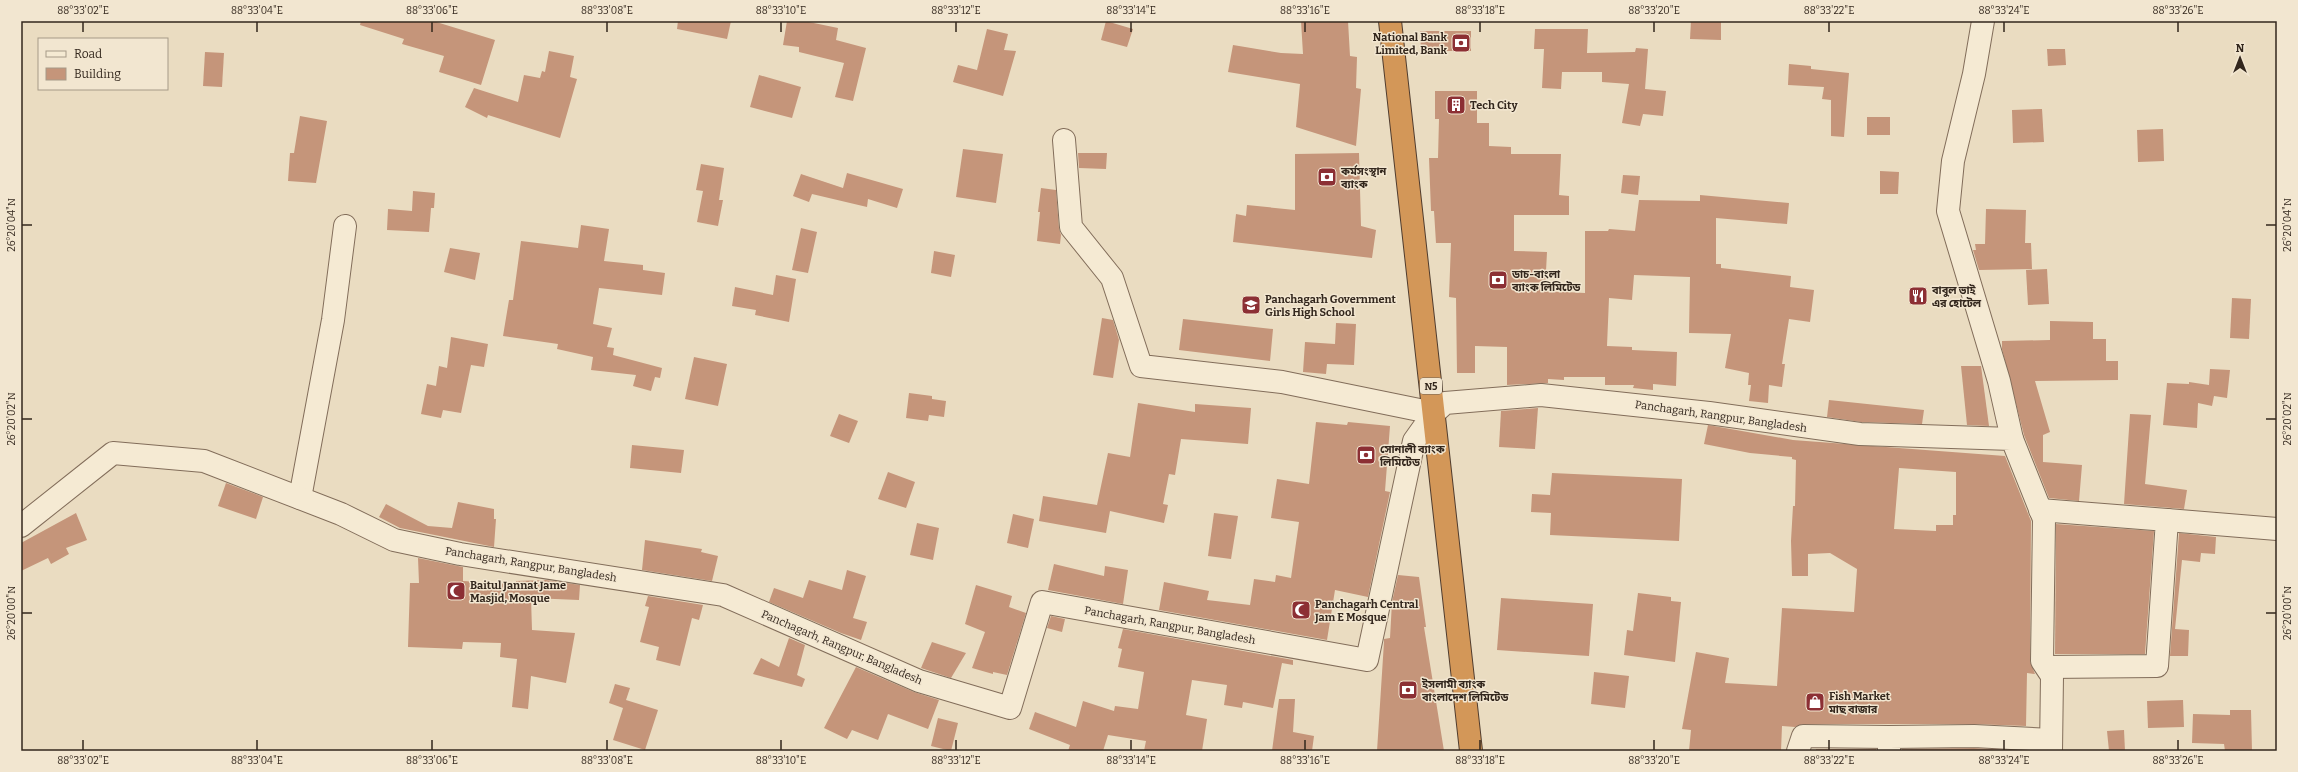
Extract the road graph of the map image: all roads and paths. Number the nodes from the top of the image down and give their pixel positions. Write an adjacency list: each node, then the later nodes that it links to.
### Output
1 (1390, 21): 5 (highway, N5)
2 (1983, 21): 6 (street)
3 (1064, 140): 5 (street)
4 (345, 226): 7 (street)
5 (1434, 413): 6 (street, Panchagarh, Rangpur, Bangladesh); 7 (street, Panchagarh, Rangpur, Bangladesh); 15 (highway, N5)
6 (2012, 439): 8 (street)
7 (300, 498): 10 (street, Panchagarh, Rangpur, Bangladesh)
8 (2040, 510): 9 (street); 12 (street)
9 (2167, 520): 11 (street); 12 (street)
10 (21, 526)
11 (2277, 529)
12 (2047, 667): 14 (street)
13 (1889, 744): 14 (street); 16 (street)
14 (2051, 745)
15 (1471, 751)
16 (1798, 751)

